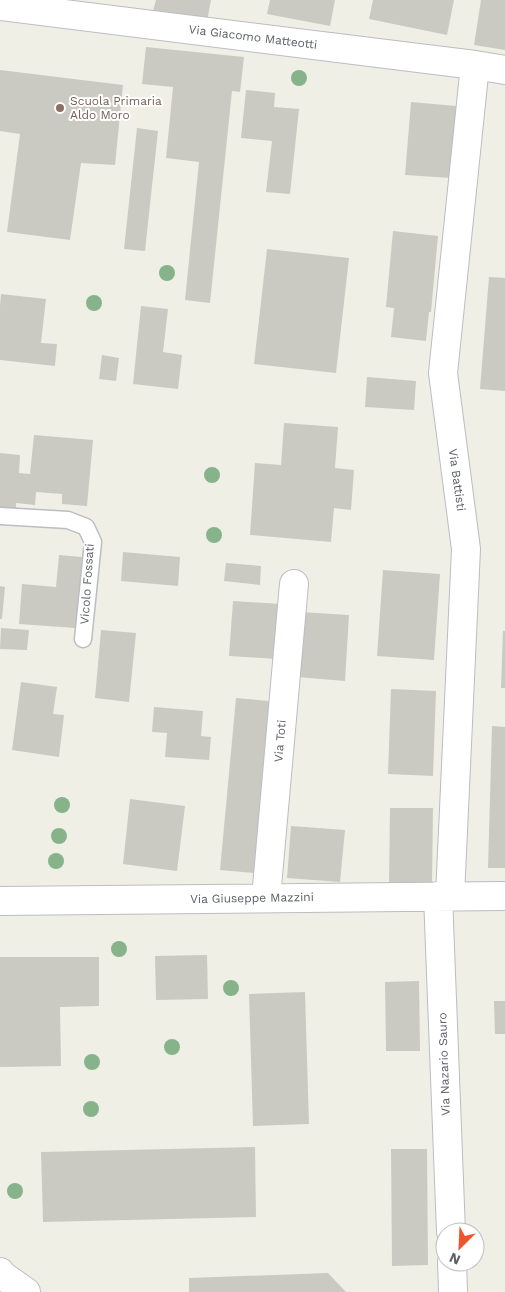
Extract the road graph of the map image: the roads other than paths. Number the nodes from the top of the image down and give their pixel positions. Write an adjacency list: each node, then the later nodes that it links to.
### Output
1 (0, 6): 2 (street, Via Giacomo Matteotti)
2 (110, 9): 3 (street, Via Giacomo Matteotti)
3 (475, 65): 4 (street, Via Giacomo Matteotti); 8 (street, Via Battisti)
4 (505, 70)
5 (0, 516): 7 (lane, Vicolo Fossati)
6 (294, 584): 10 (street, Via Toti)
7 (83, 638)
8 (444, 896): 9 (street, Via Giuseppe Mazzini); 10 (street, Via Giuseppe Mazzini); 12 (street, Via Nazario Sauro)
9 (505, 896)
10 (266, 898): 11 (street, Via Giuseppe Mazzini)
11 (0, 901)
12 (450, 1222)
13 (0, 1272): 15 (street)
14 (452, 1272): 16 (street)
15 (26, 1292)
16 (453, 1292)

